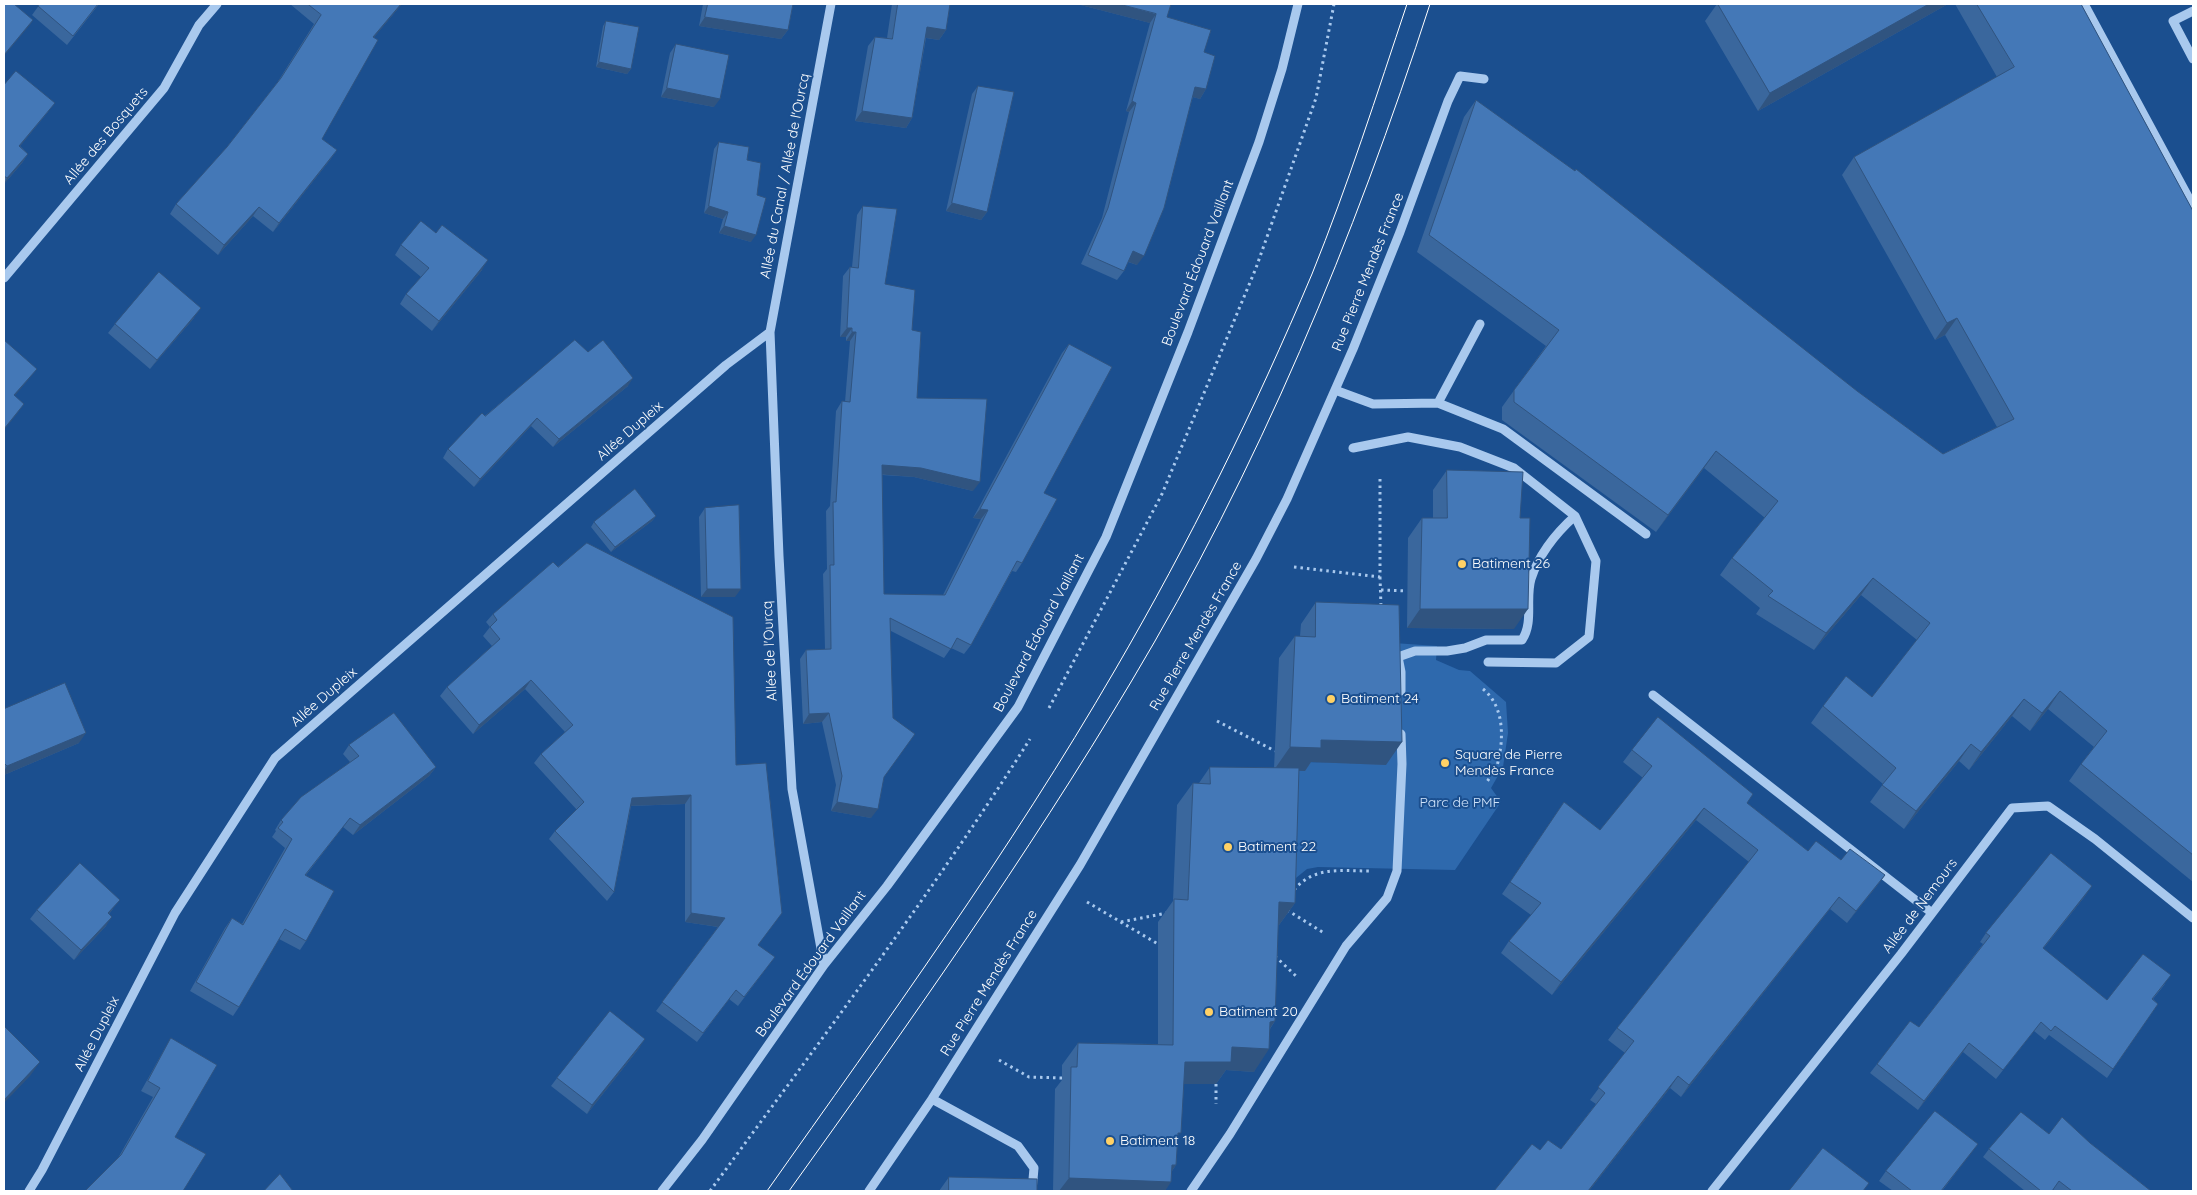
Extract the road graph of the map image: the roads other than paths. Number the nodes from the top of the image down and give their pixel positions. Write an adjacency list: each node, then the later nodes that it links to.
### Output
1 (217, 4): 9 (street, Allée des Bosquets)
2 (831, 4): 11 (street, Allée du Canal / Allée de l'Ourcq)
3 (1298, 4): 23 (street, Boulevard Édouard Vaillant)
4 (2084, 4): 8 (street)
5 (2193, 11): 6 (street)
6 (2193, 59)
7 (1484, 79): 12 (street, Rue Pierre Mendès France)
8 (2193, 206)
9 (4, 278)
10 (1480, 324): 13 (street)
11 (770, 332): 23 (street, Allée de l'Ourcq); 25 (street, Allée Dupleix)
12 (1335, 390): 13 (street); 24 (street, Rue Pierre Mendès France)
13 (1438, 403): 16 (street)
14 (1353, 448): 15 (street)
15 (1575, 516): 17 (street); 19 (street)
16 (1646, 534)
17 (1488, 662)
18 (1653, 695): 21 (street)
19 (1400, 704)
20 (1400, 721): 29 (street)
21 (1932, 913): 22 (street, Allée de Nemours); 30 (street, Allée de Nemours)
22 (2193, 918)
23 (824, 965): 26 (street, Boulevard Édouard Vaillant)
24 (932, 1099): 27 (street, Rue Pierre Mendès France); 28 (street)
25 (29, 1191)
26 (662, 1191)
27 (869, 1191)
28 (1032, 1191)
29 (1191, 1191)
30 (1712, 1191)

